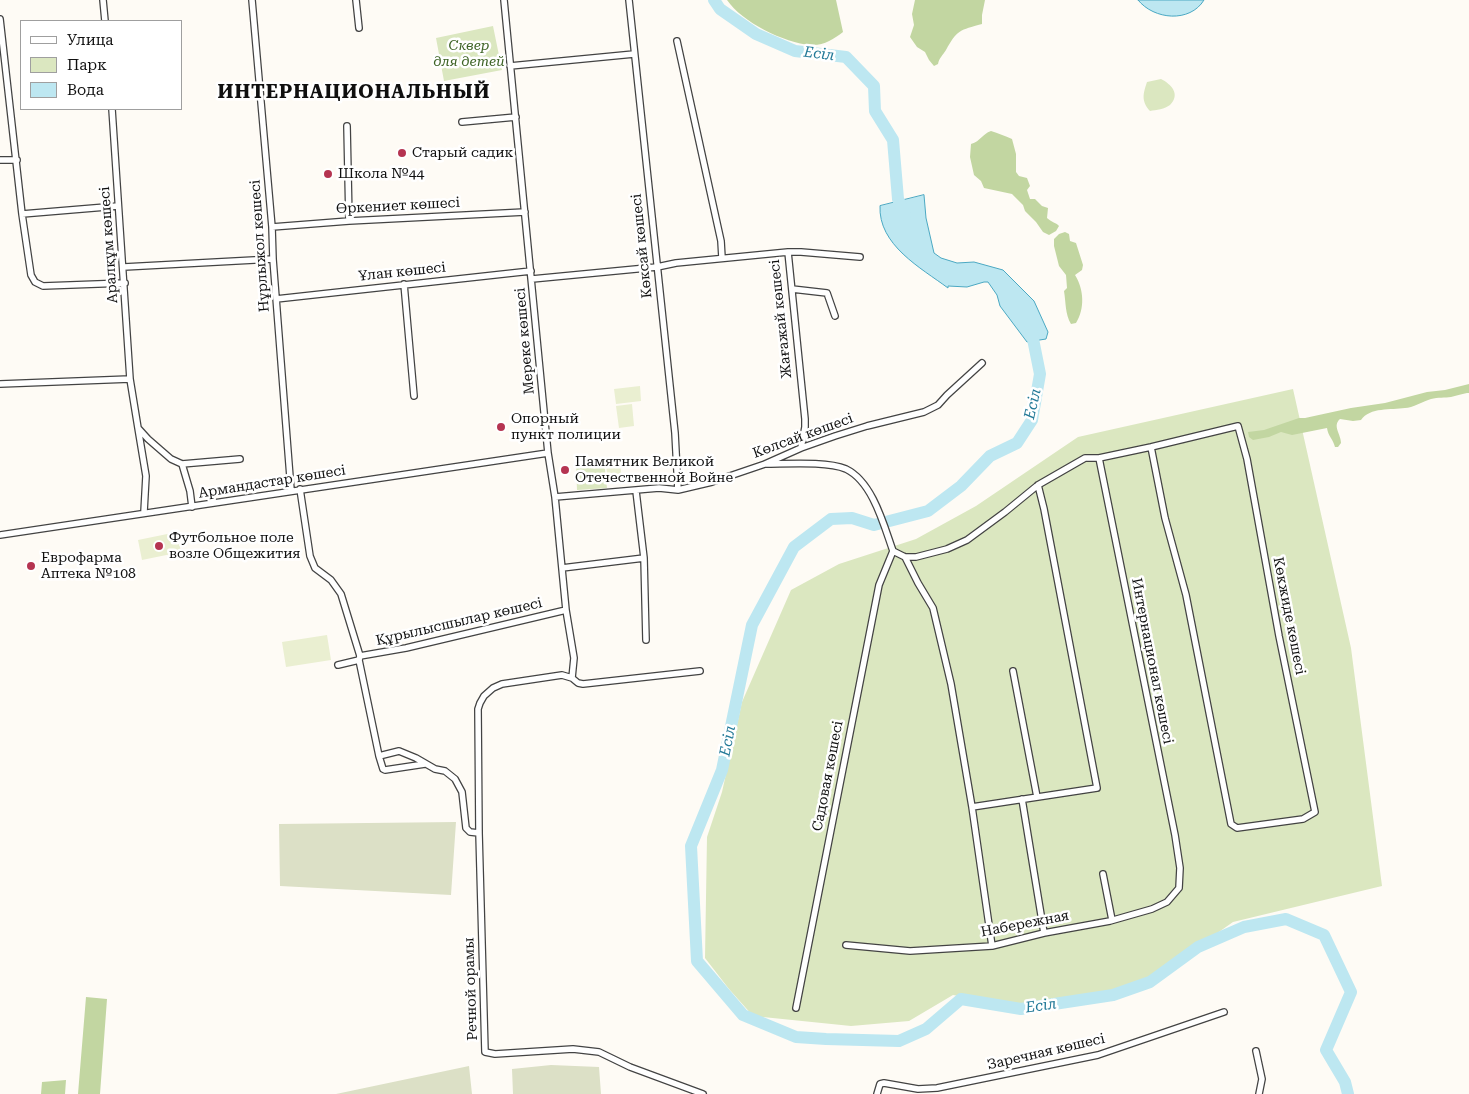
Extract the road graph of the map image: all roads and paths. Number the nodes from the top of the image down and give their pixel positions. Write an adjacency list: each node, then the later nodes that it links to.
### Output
1 (103, 0): 7 (street)
2 (252, 0): 22 (street, Нұрлыжол көшесі)
3 (356, 0): 8 (street)
4 (504, 0): 11 (street, Мереке көшесі)
5 (629, 0): 10 (street, Көксай көшесі)
6 (0, 20): 17 (street)
7 (105, 20)
8 (359, 28)
9 (677, 41): 25 (street)
10 (634, 54): 11 (street); 28 (street, Көксай көшесі)
11 (510, 66): 13 (street, Мереке көшесі)
12 (112, 110): 18 (street, Аралқұм көшесі)
13 (516, 117): 14 (street); 19 (street, Мереке көшесі)
14 (462, 122)
15 (347, 126): 21 (street)
16 (0, 160): 17 (street)
17 (17, 160): 20 (street)
18 (118, 206): 20 (street); 27 (street, Аралқұм көшесі)
19 (525, 212): 21 (street, Өркениет көшесі); 29 (street, Мереке көшесі)
20 (22, 214): 31 (street)
21 (349, 221): 22 (street, Өркениет көшесі)
22 (272, 227): 26 (street, Нұрлыжол көшесі)
23 (788, 252): 24 (street); 25 (street, Жағажай көшесі); 33 (street, Жағажай көшесі)
24 (860, 257)
25 (722, 258): 28 (street, Жағажай көшесі)
26 (273, 259): 27 (street); 34 (street, Нұрлыжол көшесі)
27 (124, 267): 31 (street, Аралқұм көшесі)
28 (657, 267): 30 (street); 51 (street, Көксай көшесі)
29 (531, 271): 30 (street, Мереке көшесі); 32 (street, Ұлан көшесі)
30 (532, 279): 43 (street, Мереке көшесі)
31 (125, 283): 37 (street, Аралқұм көшесі)
32 (404, 284): 34 (street, Ұлан көшесі); 39 (street)
33 (792, 289): 35 (street); 41 (street, Жағажай көшесі)
34 (276, 298): 50 (street, Нұрлыжол көшесі)
35 (835, 316)
36 (982, 363): 41 (street, Көлсай көшесі)
37 (130, 379): 38 (street); 40 (street, Аралқұм көшесі)
38 (0, 384)
39 (414, 396)
40 (138, 428): 46 (street); 55 (street, Аралқұм көшесі)
41 (801, 448): 47 (street, Көлсай көшесі)
42 (1151, 448): 42 (street, Көкжиде көшесі); 44 (street)
43 (548, 453): 49 (street, Армандастар көшесі); 53 (street, Мереке көшесі)
44 (1099, 458): 48 (street); 74 (street, Интернационал көшесі)
45 (240, 459): 46 (street)
46 (182, 464): 54 (street)
47 (765, 464): 51 (street, Көлсай көшесі); 57 (street)
48 (1038, 486): 58 (street); 70 (street)
49 (300, 489): 50 (street, Армандастар көшесі); 63 (street, Құрылысшылар көшесі)
50 (291, 490): 54 (street, Армандастар көшесі)
51 (678, 490): 52 (street, Көлсай көшесі)
52 (636, 491): 53 (street, Көлсай көшесі); 59 (street)
53 (555, 497): 60 (street, Мереке көшесі)
54 (192, 507): 55 (street, Армандастар көшесі)
55 (144, 512): 56 (street, Армандастар көшесі)
56 (0, 535)
57 (893, 551): 58 (street); 80 (street, Садовая көшесі)
58 (905, 557): 72 (street)
59 (644, 558): 60 (street); 62 (street)
60 (562, 568): 61 (street, Мереке көшесі)
61 (566, 610): 63 (street, Құрылысшылар көшесі); 67 (street, Мереке көшесі)
62 (646, 640)
63 (360, 658): 64 (street); 68 (street)
64 (338, 665)
65 (700, 671): 67 (street, Речной орамы)
66 (1013, 671): 70 (street)
67 (572, 678): 73 (street, Речной орамы)
68 (380, 756): 69 (street); 69 (street)
69 (425, 764): 73 (street)
70 (1037, 798): 71 (street)
71 (1022, 799): 72 (street); 77 (street)
72 (972, 807): 79 (street)
73 (480, 833): 83 (street, Речной орамы)
74 (1180, 868): 76 (street, Набережная)
75 (1103, 874): 76 (street)
76 (1112, 920): 77 (street, Набережная)
77 (1044, 933): 79 (street, Набережная)
78 (846, 945): 79 (street, Набережная)
79 (992, 946)
80 (796, 1008)
81 (1224, 1012): 84 (street, Заречная көшесі)
82 (1256, 1051): 85 (street)
83 (703, 1094)
84 (878, 1094)
85 (1259, 1094)

